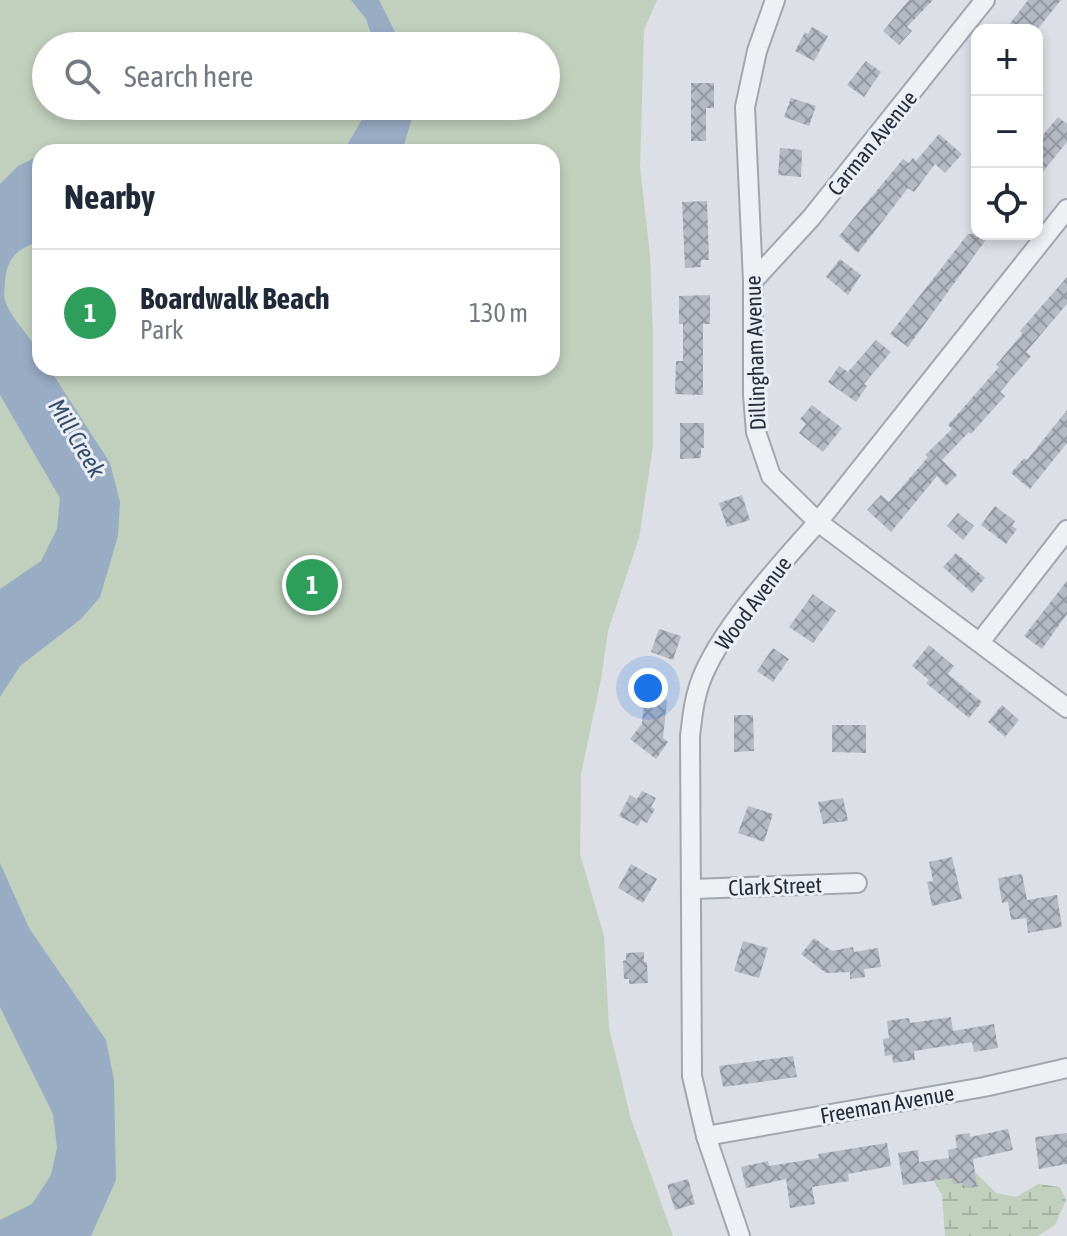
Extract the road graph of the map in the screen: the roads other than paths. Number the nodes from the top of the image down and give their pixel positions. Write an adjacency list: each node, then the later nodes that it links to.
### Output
1 (775, 0): 4 (street, Dillingham Avenue)
2 (985, 0): 4 (street, Carman Avenue)
3 (1067, 209): 5 (street, Wood Avenue)
4 (753, 281): 5 (street, Dillingham Avenue)
5 (818, 522): 7 (street, Dillingham Avenue); 10 (street, Wood Avenue)
6 (1067, 530): 7 (street)
7 (980, 642): 8 (street, Dillingham Avenue)
8 (1067, 708)
9 (857, 883): 10 (street, Clark Street)
10 (692, 889): 12 (street, Wood Avenue)
11 (1067, 1068): 12 (street, Freeman Avenue)
12 (706, 1136): 13 (street, Wood Avenue)
13 (740, 1236)

